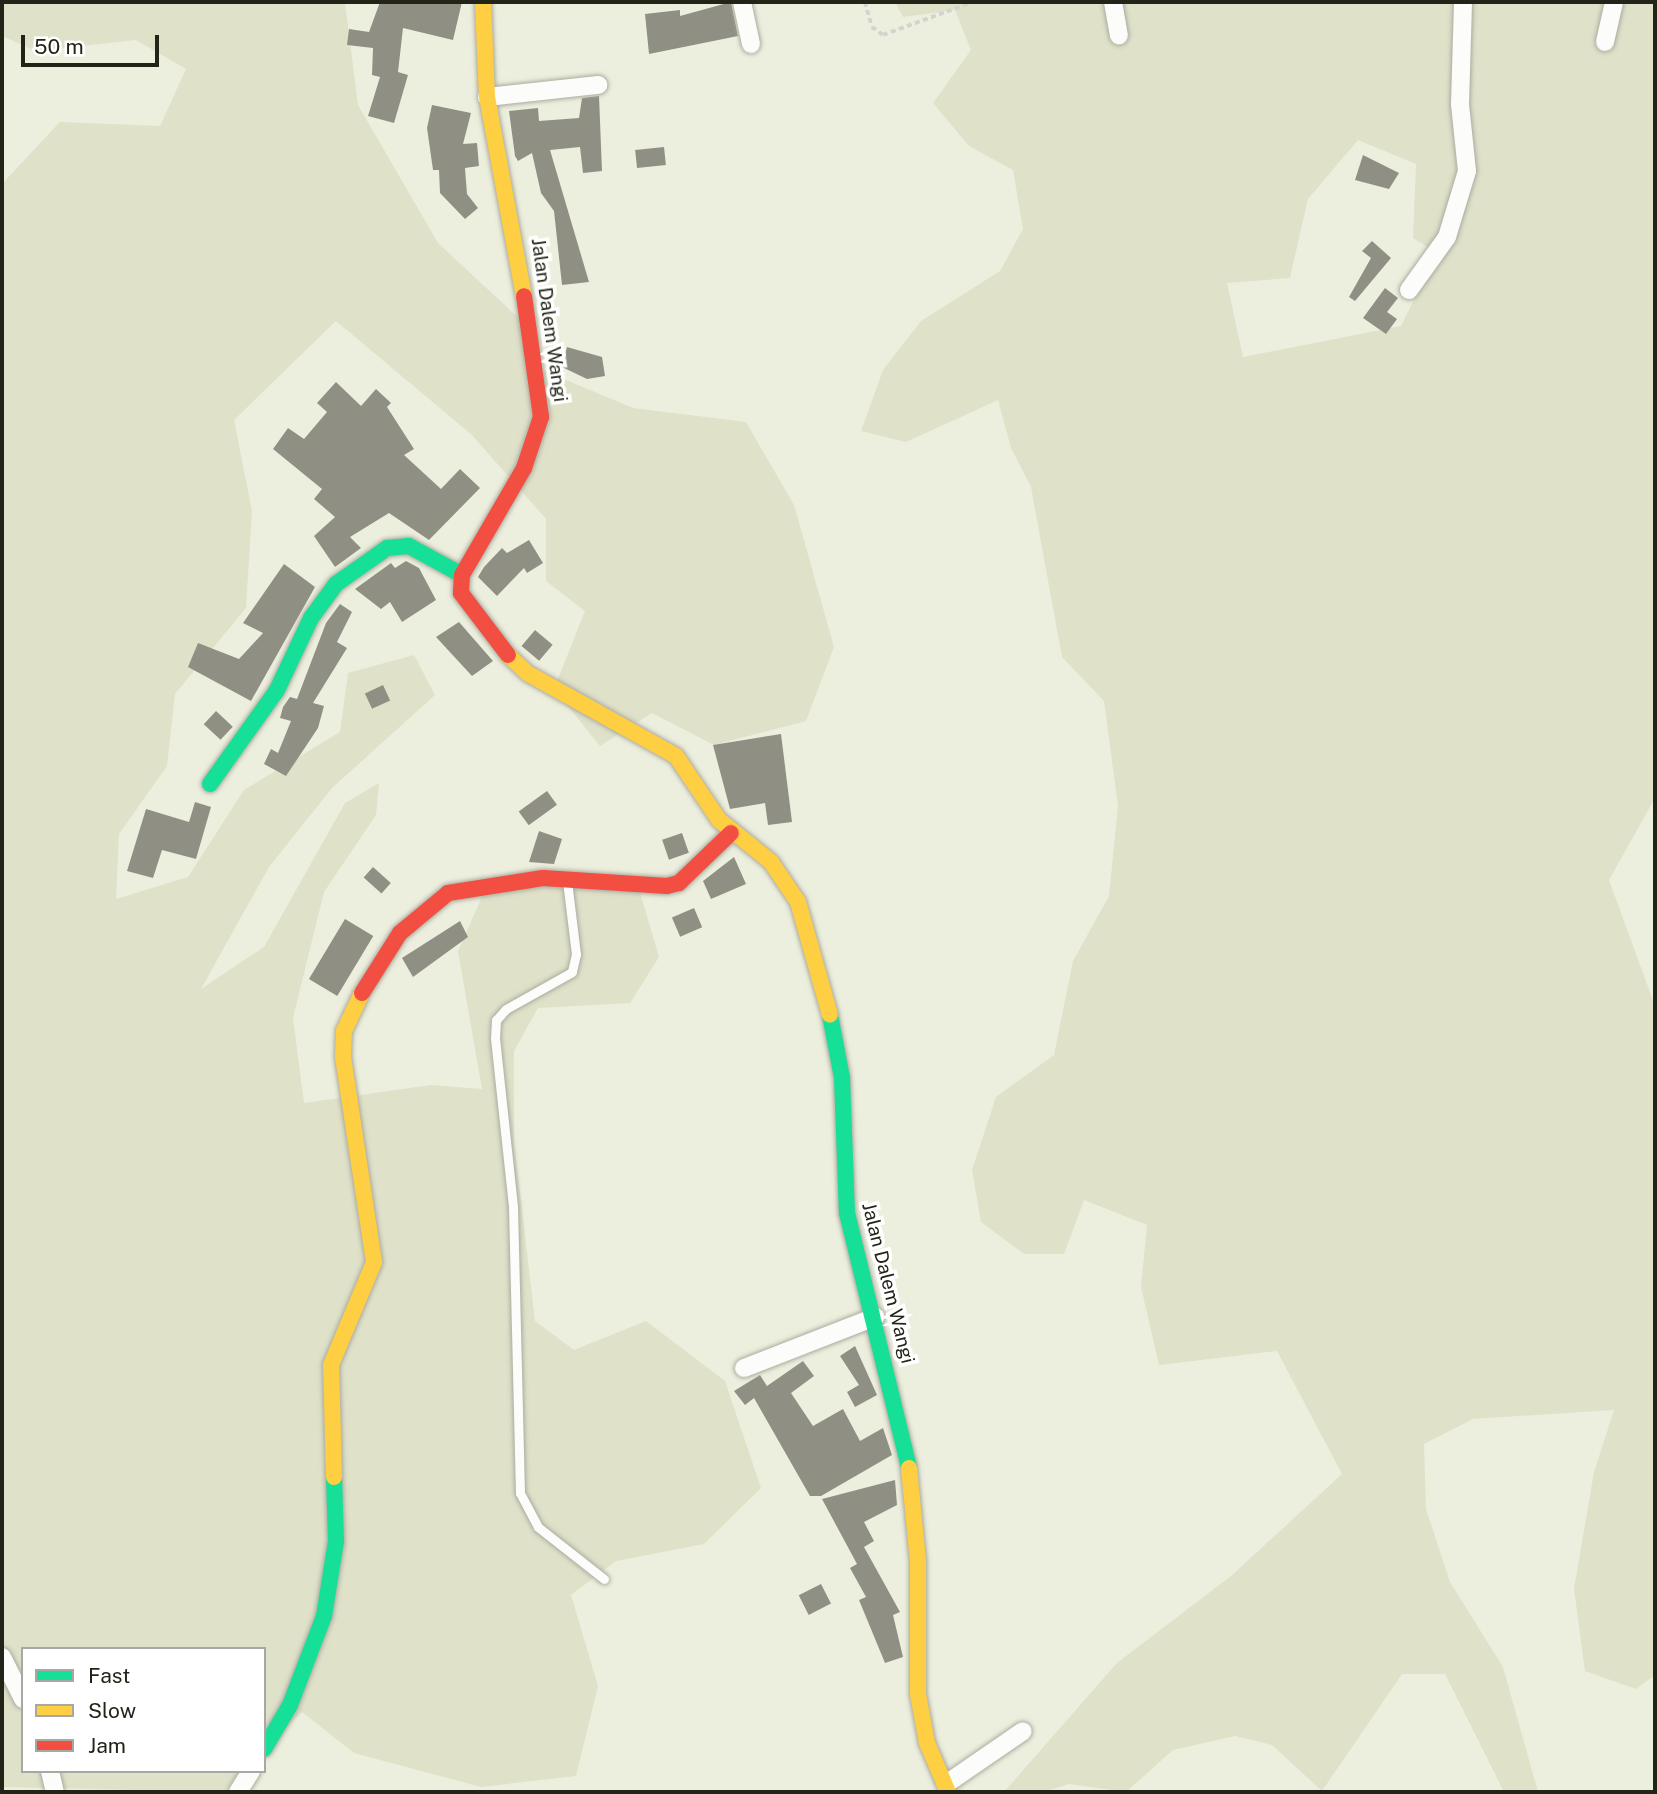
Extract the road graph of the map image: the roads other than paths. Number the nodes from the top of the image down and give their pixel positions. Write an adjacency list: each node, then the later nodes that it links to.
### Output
1 (483, 2): 10 (street, Jalan Dalem Wangi)
2 (742, 2): 8 (street)
3 (1113, 2): 6 (street)
4 (1462, 2): 11 (street)
5 (1614, 2): 7 (street)
6 (1119, 35)
7 (1605, 42)
8 (751, 44)
9 (598, 85): 10 (street)
10 (487, 97): 12 (street, Jalan Dalem Wangi)
11 (1409, 290)
12 (462, 575): 13 (street); 14 (street, Jalan Dalem Wangi)
13 (209, 784)
14 (731, 833): 15 (street); 16 (street, Jalan Dalem Wangi)
15 (567, 879): 18 (lane); 22 (street)
16 (875, 1317): 17 (street); 25 (street, Jalan Dalem Wangi)
17 (744, 1368)
18 (604, 1579)
19 (2, 1657): 20 (street)
20 (21, 1695)
21 (1023, 1731): 25 (street)
22 (266, 1746)
23 (50, 1773): 26 (street)
24 (250, 1773): 27 (street)
25 (947, 1788)
26 (55, 1792)
27 (238, 1792)

